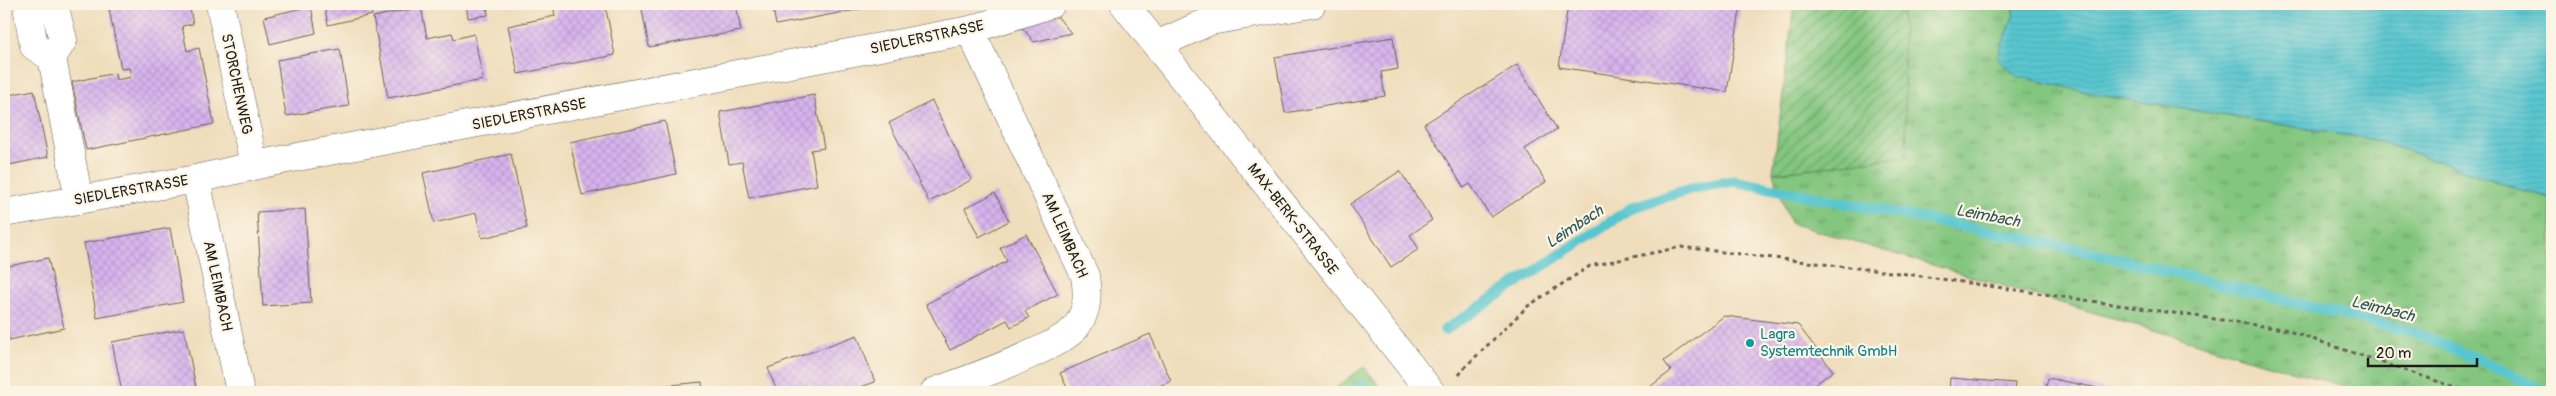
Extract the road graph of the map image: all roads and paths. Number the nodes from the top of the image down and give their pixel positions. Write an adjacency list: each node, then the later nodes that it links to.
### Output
1 (28, 4): 9 (street)
2 (54, 4): 9 (street)
3 (220, 4): 10 (street, STORCHENWEG)
4 (1052, 4): 7 (street, SIEDLERSTRASSE)
5 (1124, 4): 8 (street, MAX-BERK-STRASSE)
6 (1312, 4): 8 (street)
7 (970, 30): 10 (street, SIEDLERSTRASSE); 17 (street, AM LEIMBACH)
8 (1157, 45): 15 (street, MAX-BERK-STRASSE)
9 (52, 58): 12 (street)
10 (254, 165): 11 (street, SIEDLERSTRASSE)
11 (196, 179): 12 (street, SIEDLERSTRASSE); 16 (street, AM LEIMBACH)
12 (79, 200): 13 (street, SIEDLERSTRASSE)
13 (4, 213)
14 (1456, 379): 18 (path)
15 (1429, 390)
16 (240, 392)
17 (934, 392)
18 (2469, 392)

